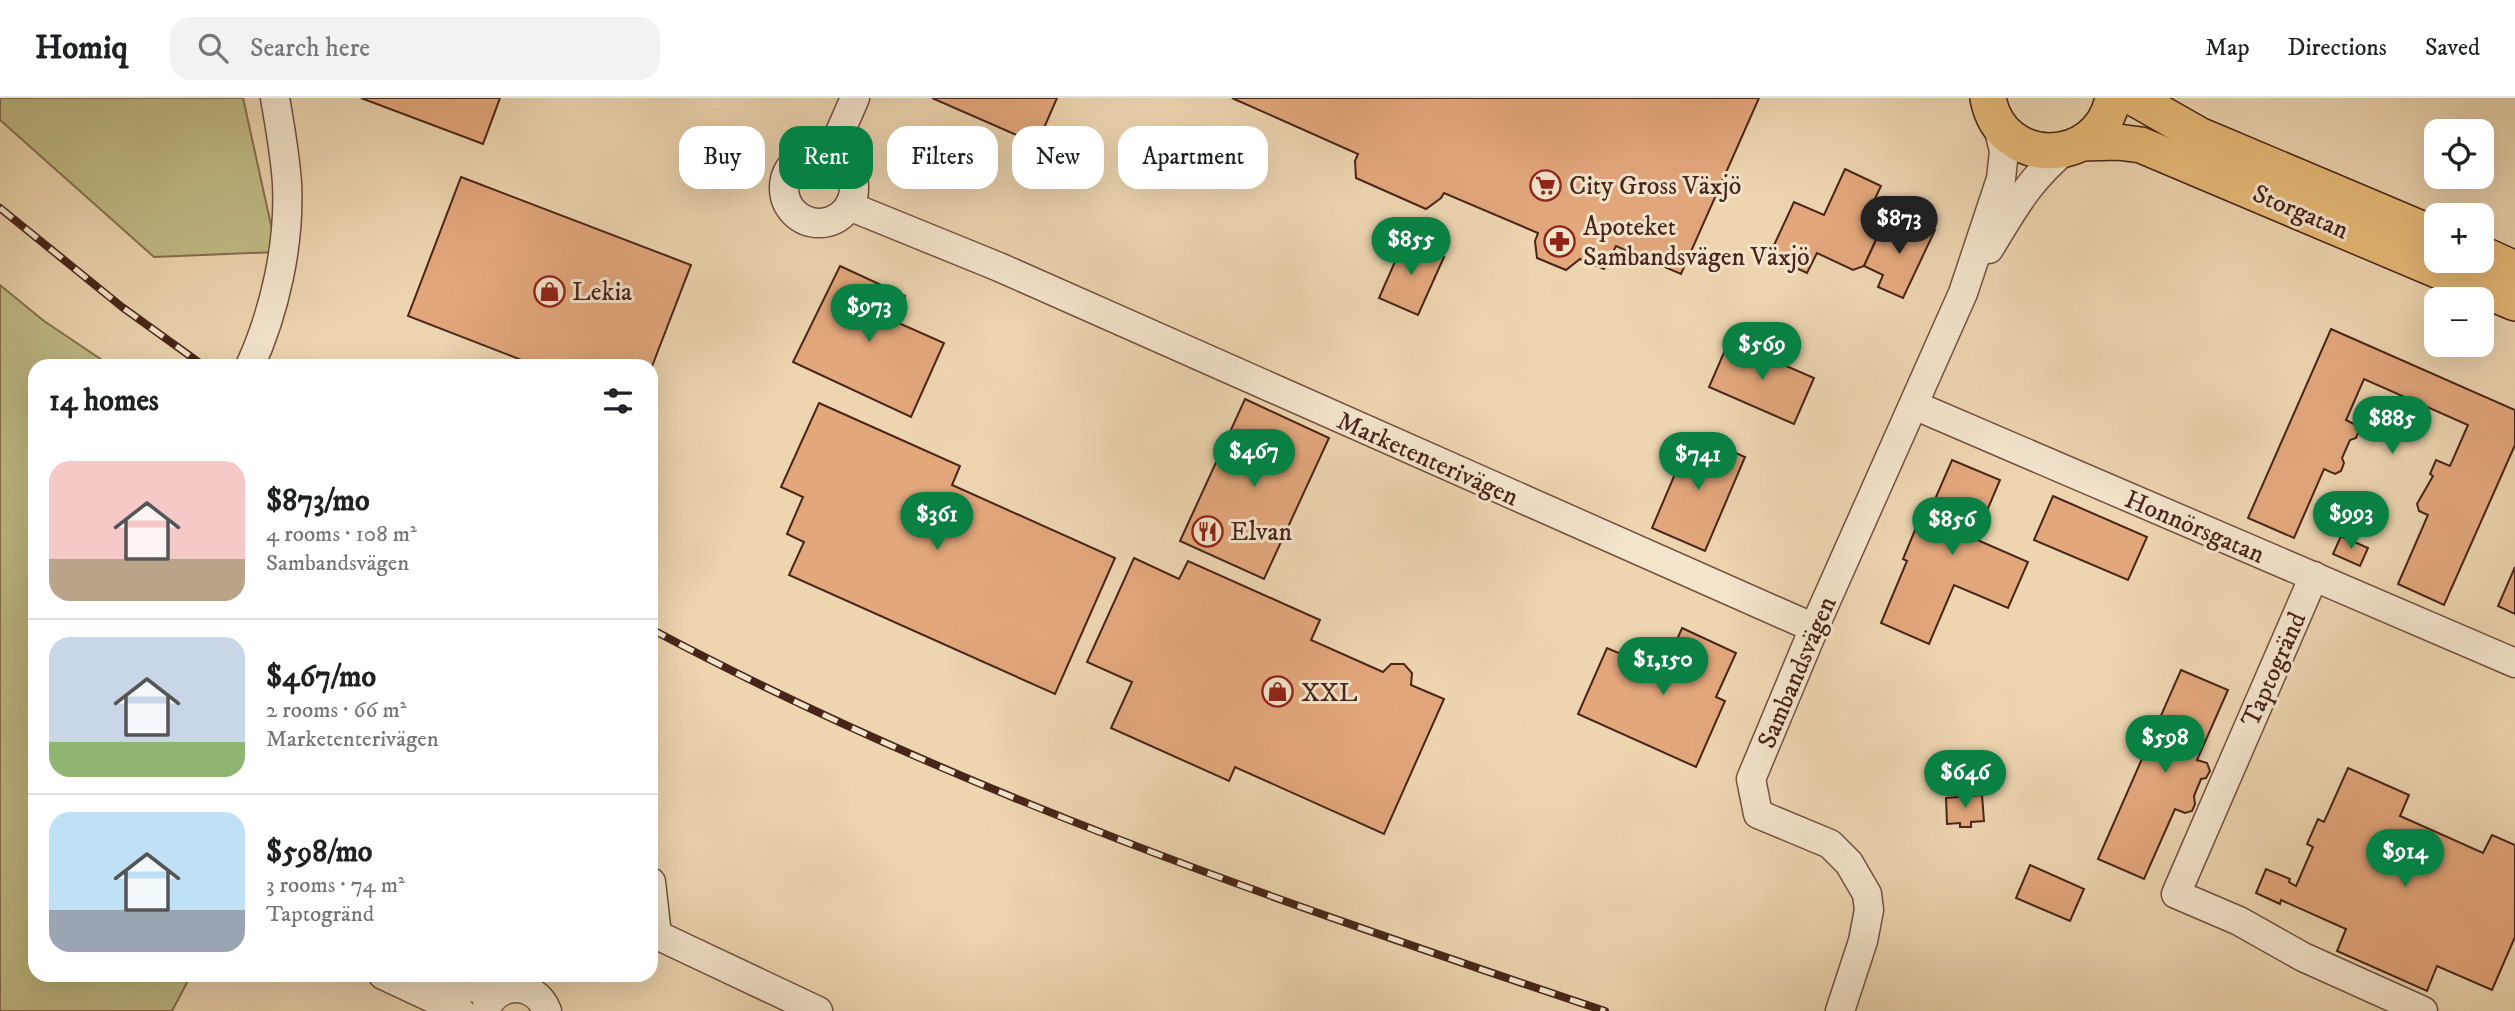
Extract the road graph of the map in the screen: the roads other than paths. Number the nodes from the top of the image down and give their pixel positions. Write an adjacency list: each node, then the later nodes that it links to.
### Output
1 (275, 98): 16 (street)
2 (855, 98): 6 (street)
3 (2113, 98): 7 (main road)
4 (2134, 98): 11 (main road, Storgatan)
5 (1990, 105): 7 (main road, Storgatan); 14 (street, Sambandsvägen)
6 (843, 126)
7 (2073, 146): 14 (street, Sambandsvägen); 15 (main road, Storgatan)
8 (785, 189): 10 (street)
9 (853, 189): 10 (street)
10 (849, 206): 19 (street, Marketenterivägen)
11 (2424, 230)
12 (2494, 259): 13 (main road)
13 (2515, 269)
14 (1963, 293): 17 (street, Sambandsvägen)
15 (2515, 303)
16 (253, 359)
17 (1914, 405): 18 (street, Honnörsgatan); 19 (street, Sambandsvägen)
18 (2314, 576): 20 (street, Honnörsgatan); 29 (street, Taptogränd)
19 (1814, 628): 28 (street, Sambandsvägen)
20 (2515, 663)
21 (658, 935): 27 (street)
22 (398, 982): 26 (street)
23 (460, 982): 24 (street)
24 (505, 992): 25 (street)
25 (547, 1010)
26 (460, 1011)
27 (818, 1011)
28 (1840, 1011)
29 (2423, 1011)

